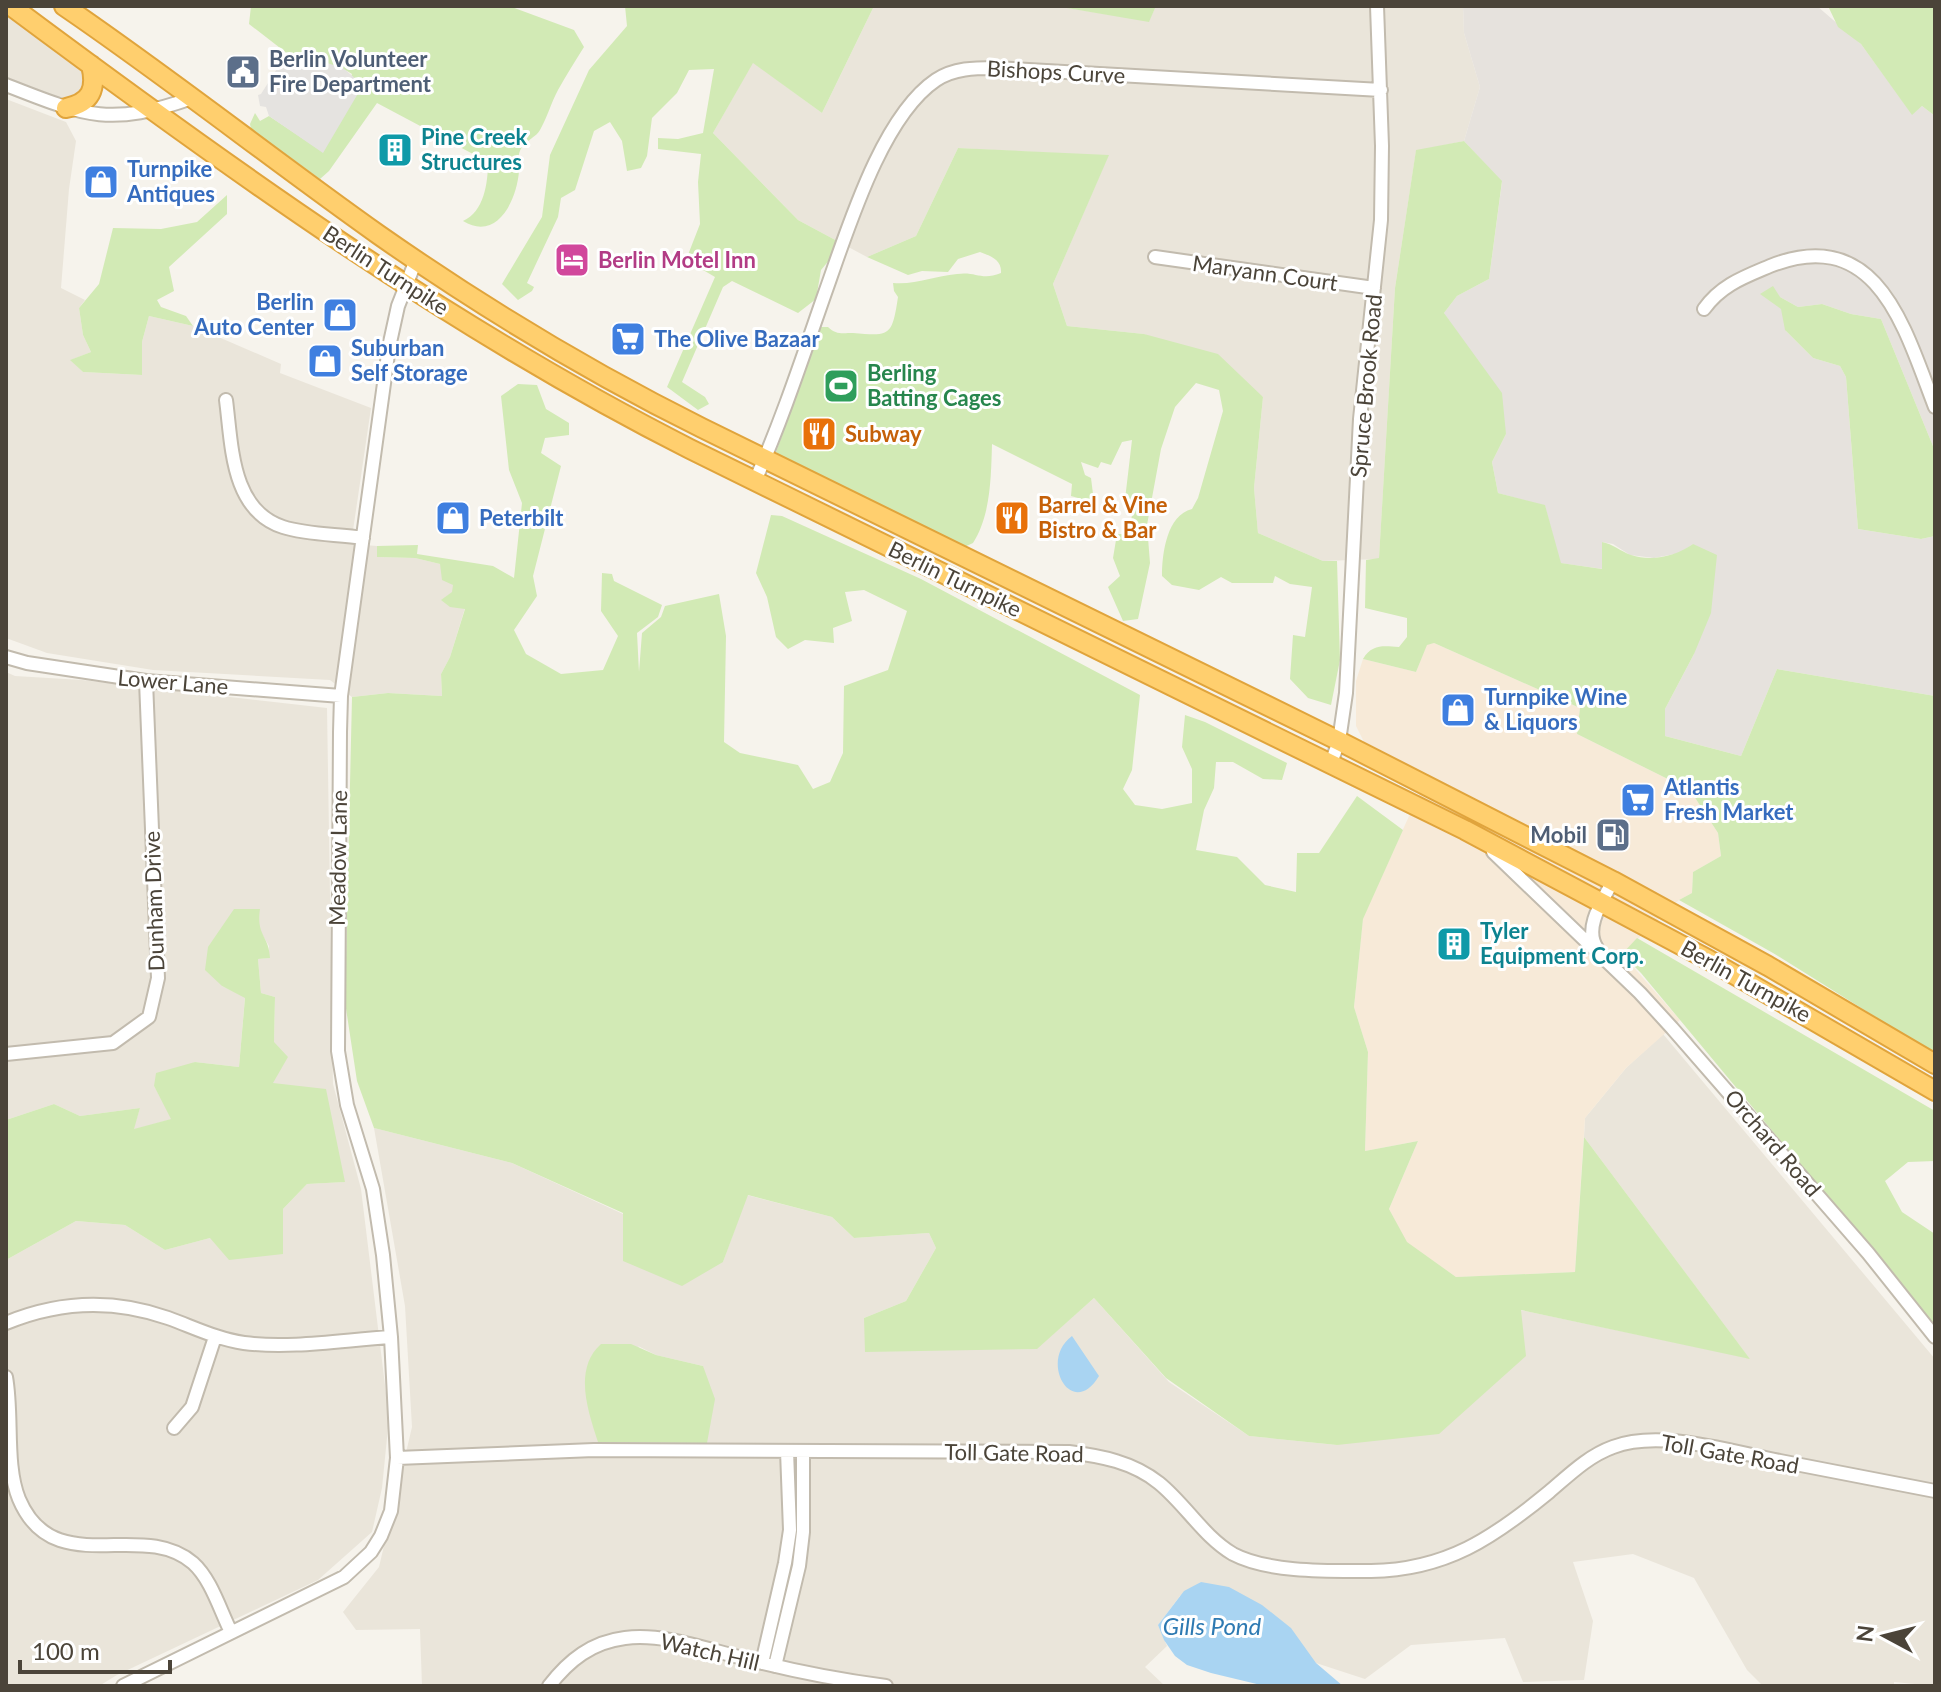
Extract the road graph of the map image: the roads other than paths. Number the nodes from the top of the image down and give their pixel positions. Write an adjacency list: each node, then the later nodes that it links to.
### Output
1 (11, 6): 4 (highway, Berlin Turnpike)
2 (64, 6): 7 (highway, Berlin Turnpike)
3 (1377, 6): 6 (street, Spruce Brook Road)
4 (91, 65): 8 (highway); 9 (highway, Berlin Turnpike)
5 (6, 85): 8 (street)
6 (1381, 90): 13 (street, Spruce Brook Road); 17 (street, Bishops Curve)
7 (192, 98): 9 (street); 11 (highway, Berlin Turnpike)
8 (66, 108): 9 (street)
9 (154, 111): 12 (highway, Berlin Turnpike)
10 (1155, 257): 13 (street, Maryann Court)
11 (416, 260): 12 (street, Meadow Lane); 17 (highway, Berlin Turnpike)
12 (406, 284): 18 (highway, Berlin Turnpike); 19 (street, Meadow Lane)
13 (1374, 288): 23 (street, Spruce Brook Road)
14 (1704, 309): 16 (street)
15 (226, 400): 19 (street)
16 (1935, 407)
17 (765, 459): 18 (street, Bishops Curve); 23 (highway, Berlin Turnpike)
18 (755, 481): 24 (highway, Berlin Turnpike)
19 (363, 538): 22 (street, Meadow Lane)
20 (6, 657): 21 (street, Lower Lane)
21 (146, 681): 22 (street, Lower Lane); 29 (street, Dunham Drive)
22 (341, 696): 34 (street, Meadow Lane)
23 (1339, 741): 24 (street, Spruce Brook Road); 26 (highway, Berlin Turnpike)
24 (1331, 763): 25 (highway, Berlin Turnpike)
25 (1465, 830): 27 (highway, Berlin Turnpike); 28 (street, Orchard Road)
26 (1613, 881): 27 (street, Orchard Road); 30 (highway, Berlin Turnpike)
27 (1602, 902): 28 (street, Orchard Road); 31 (highway, Berlin Turnpike)
28 (1604, 957): 35 (street, Orchard Road)
29 (6, 1054)
30 (1935, 1064)
31 (1935, 1091)
32 (6, 1323): 33 (street)
33 (215, 1337): 34 (street); 37 (street)
34 (391, 1337): 40 (street, Meadow Lane)
35 (1935, 1337)
36 (6, 1377): 43 (street)
37 (174, 1428)
38 (787, 1451): 39 (street, Toll Gate Road); 40 (street, Toll Gate Road); 42 (street)
39 (803, 1451): 41 (street, Toll Gate Road); 42 (street)
40 (397, 1458): 46 (street, Meadow Lane)
41 (1935, 1491)
42 (797, 1496): 44 (street); 45 (street)
43 (12, 1499): 46 (street)
44 (777, 1596): 45 (street); 47 (street)
45 (791, 1599): 47 (street)
46 (231, 1632): 48 (street, Meadow Lane)
47 (768, 1665): 49 (street, Watch Hill); 50 (street, Watch Hill)
48 (123, 1686)
49 (549, 1686)
50 (886, 1686)

